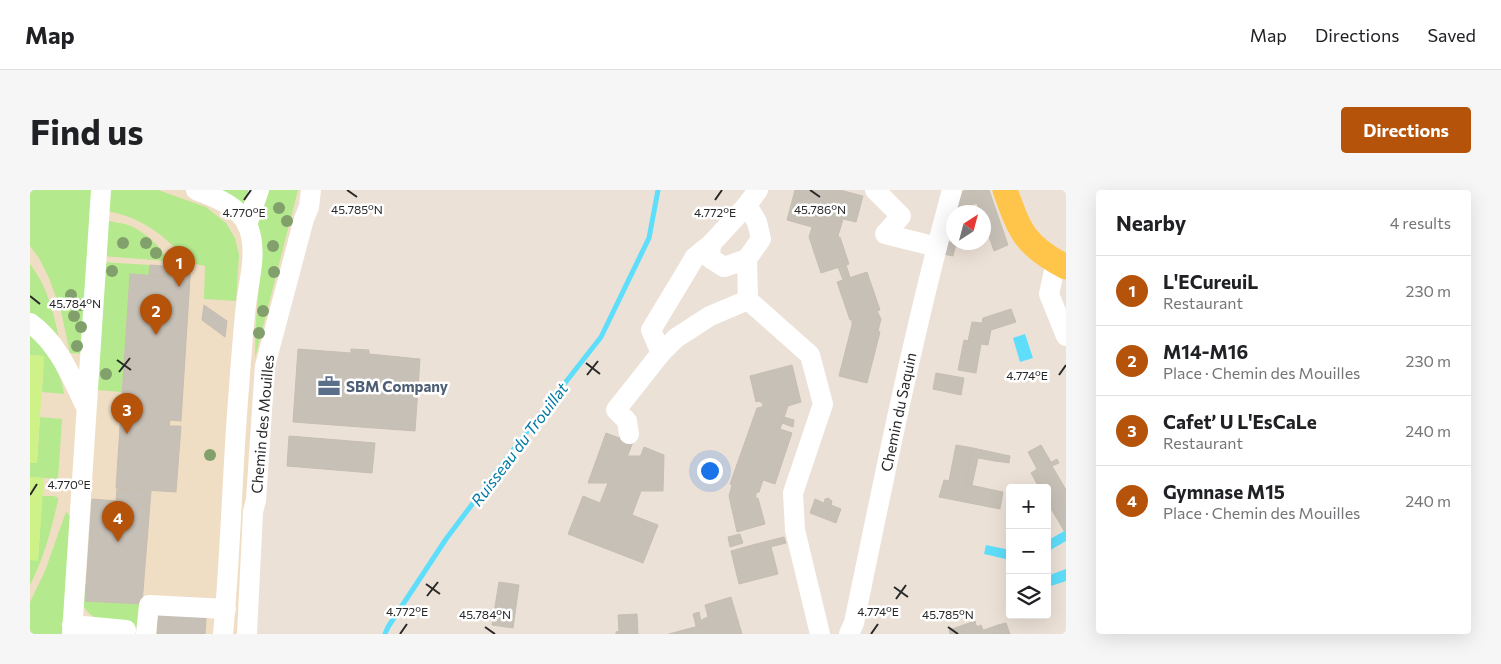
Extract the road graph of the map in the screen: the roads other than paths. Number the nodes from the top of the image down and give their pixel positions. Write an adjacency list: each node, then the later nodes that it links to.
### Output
1 (101, 190): 20 (street)
2 (196, 190): 9 (street)
3 (259, 190): 9 (street)
4 (311, 190): 19 (street, Chemin des Mouilles)
5 (875, 190): 11 (street)
6 (952, 190): 11 (street, Chemin du Saquin)
7 (1005, 190): 13 (main road)
8 (753, 197): 10 (street); 12 (street)
9 (247, 225): 18 (street)
10 (710, 244): 12 (street); 17 (street)
11 (937, 248): 29 (street, Chemin du Saquin)
12 (747, 259): 14 (street)
13 (1061, 264): 16 (street)
14 (748, 300): 17 (street); 28 (street)
15 (30, 323): 20 (street)
16 (1066, 336)
17 (661, 353): 21 (street)
18 (238, 390): 19 (street); 22 (street)
19 (263, 392): 27 (street, Chemin des Mouilles)
20 (86, 407): 23 (street)
21 (629, 434)
22 (226, 609): 25 (street); 26 (street)
23 (72, 630): 24 (street)
24 (126, 630)
25 (146, 634)
26 (224, 634)
27 (247, 634)
28 (820, 634)
29 (849, 634)

